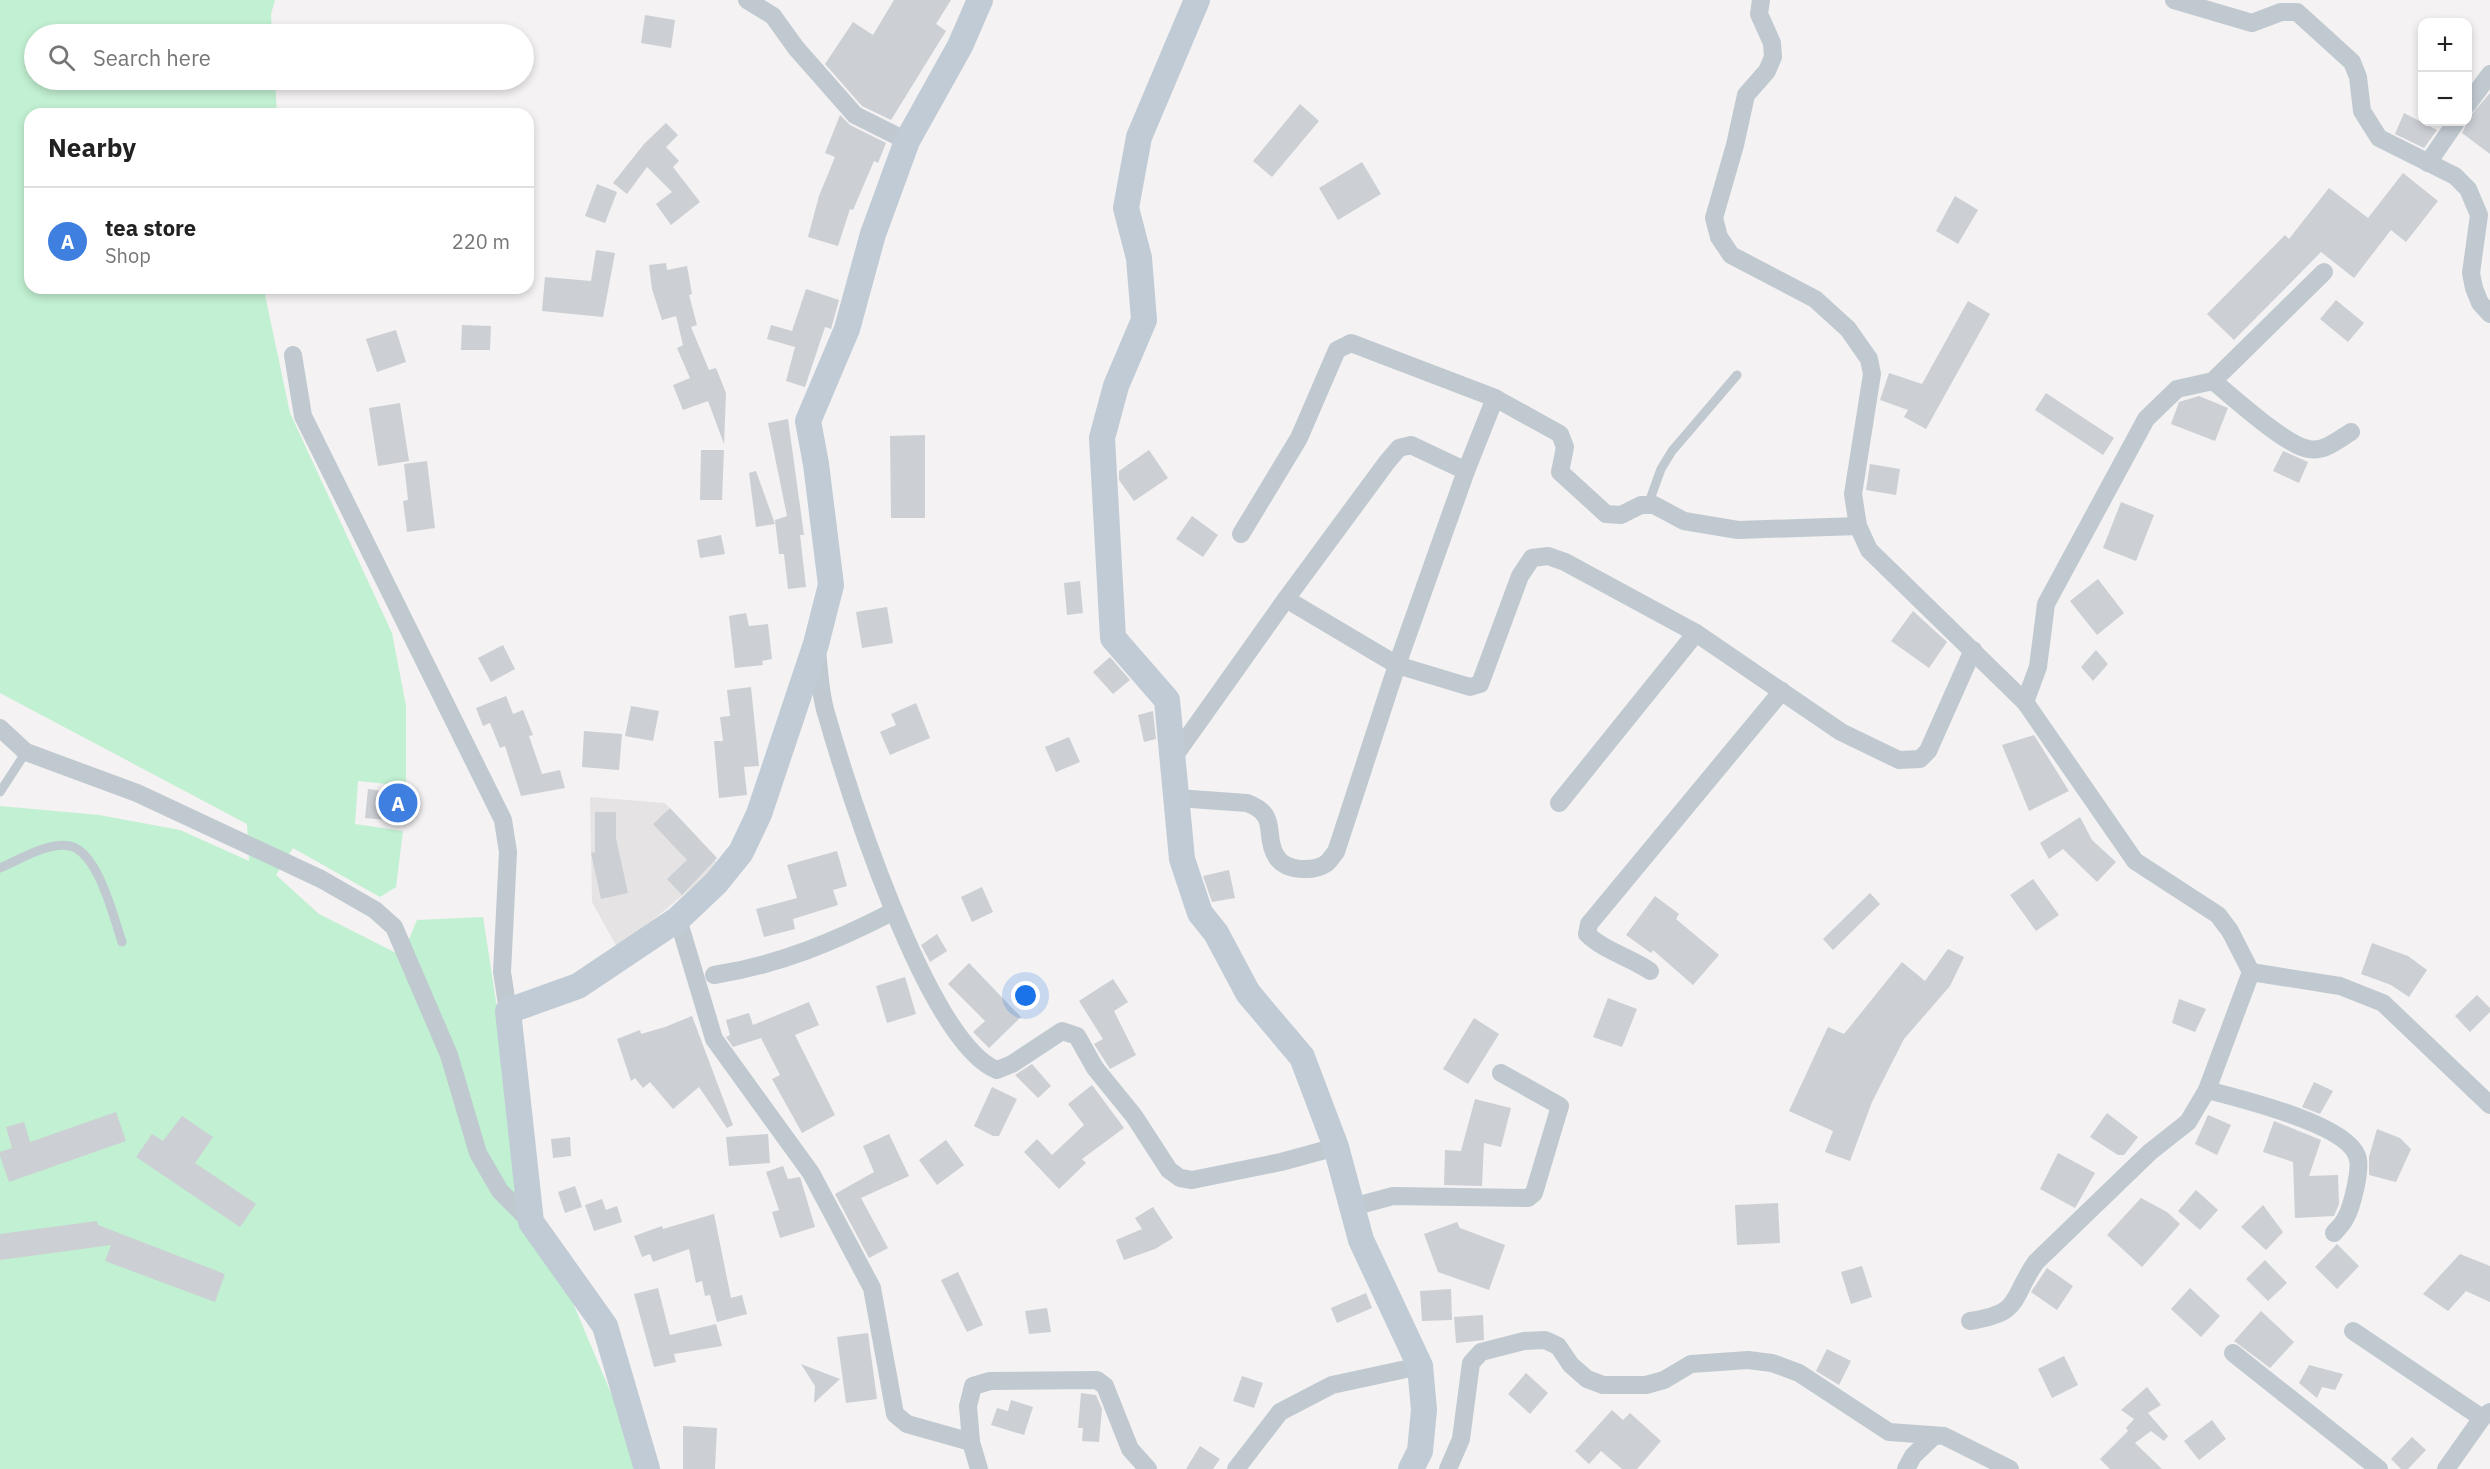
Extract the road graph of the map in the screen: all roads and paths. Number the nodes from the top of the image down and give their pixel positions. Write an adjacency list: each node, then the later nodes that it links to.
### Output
1 (747, 0): 9 (street)
2 (980, 0): 9 (street)
3 (1197, 0): 31 (street)
4 (1761, 0): 20 (street)
5 (2174, 0): 10 (street)
6 (2490, 74): 7 (street)
7 (2472, 99)
8 (2453, 126): 10 (street)
9 (907, 141): 24 (street)
10 (2428, 163): 12 (street)
11 (2324, 272): 15 (street)
12 (2490, 314)
13 (293, 355): 42 (street)
14 (1737, 375): 19 (lane)
15 (2213, 381): 17 (street); 28 (street)
16 (1495, 398): 18 (street); 19 (street); 21 (street)
17 (2352, 432)
18 (1466, 471): 22 (street); 26 (street)
19 (1648, 505): 20 (street)
20 (1858, 526): 25 (street)
21 (1241, 534)
22 (1286, 599): 26 (street); 31 (street)
23 (1696, 633): 26 (street); 27 (street); 34 (street)
24 (816, 644): 36 (street); 37 (street)
25 (1973, 650): 27 (street); 28 (street)
26 (1397, 665): 33 (street)
27 (1782, 691): 39 (street)
28 (2025, 702): 40 (street)
29 (0, 728): 30 (street)
30 (26, 752): 32 (lane); 48 (street)
31 (1173, 758): 33 (street)
32 (0, 792)
33 (1177, 798): 46 (street)
34 (1559, 804)
35 (0, 868): 38 (lane)
36 (894, 911): 41 (street); 46 (street)
37 (678, 919): 42 (street); 56 (street)
38 (122, 942)
39 (1650, 971)
40 (2251, 972): 44 (street); 45 (street)
41 (714, 975)
42 (508, 1011): 48 (street)
43 (1501, 1073): 47 (street)
44 (2207, 1090): 49 (street); 50 (street)
45 (2490, 1105)
46 (1336, 1147): 47 (street)
47 (1352, 1208): 53 (street)
48 (531, 1222): 57 (street)
49 (2334, 1233)
50 (1971, 1322)
51 (2353, 1331): 54 (street)
52 (2233, 1353): 65 (street)
53 (1420, 1366): 60 (street); 61 (street)
54 (2486, 1415): 66 (street)
55 (1934, 1436): 62 (street); 63 (street); 64 (street)
56 (971, 1442): 58 (street); 59 (street)
57 (647, 1469)
58 (979, 1469)
59 (1148, 1469)
60 (1236, 1469)
61 (1411, 1469)
62 (1448, 1469)
63 (1906, 1469)
64 (2010, 1469)
65 (2379, 1469)
66 (2446, 1469)

